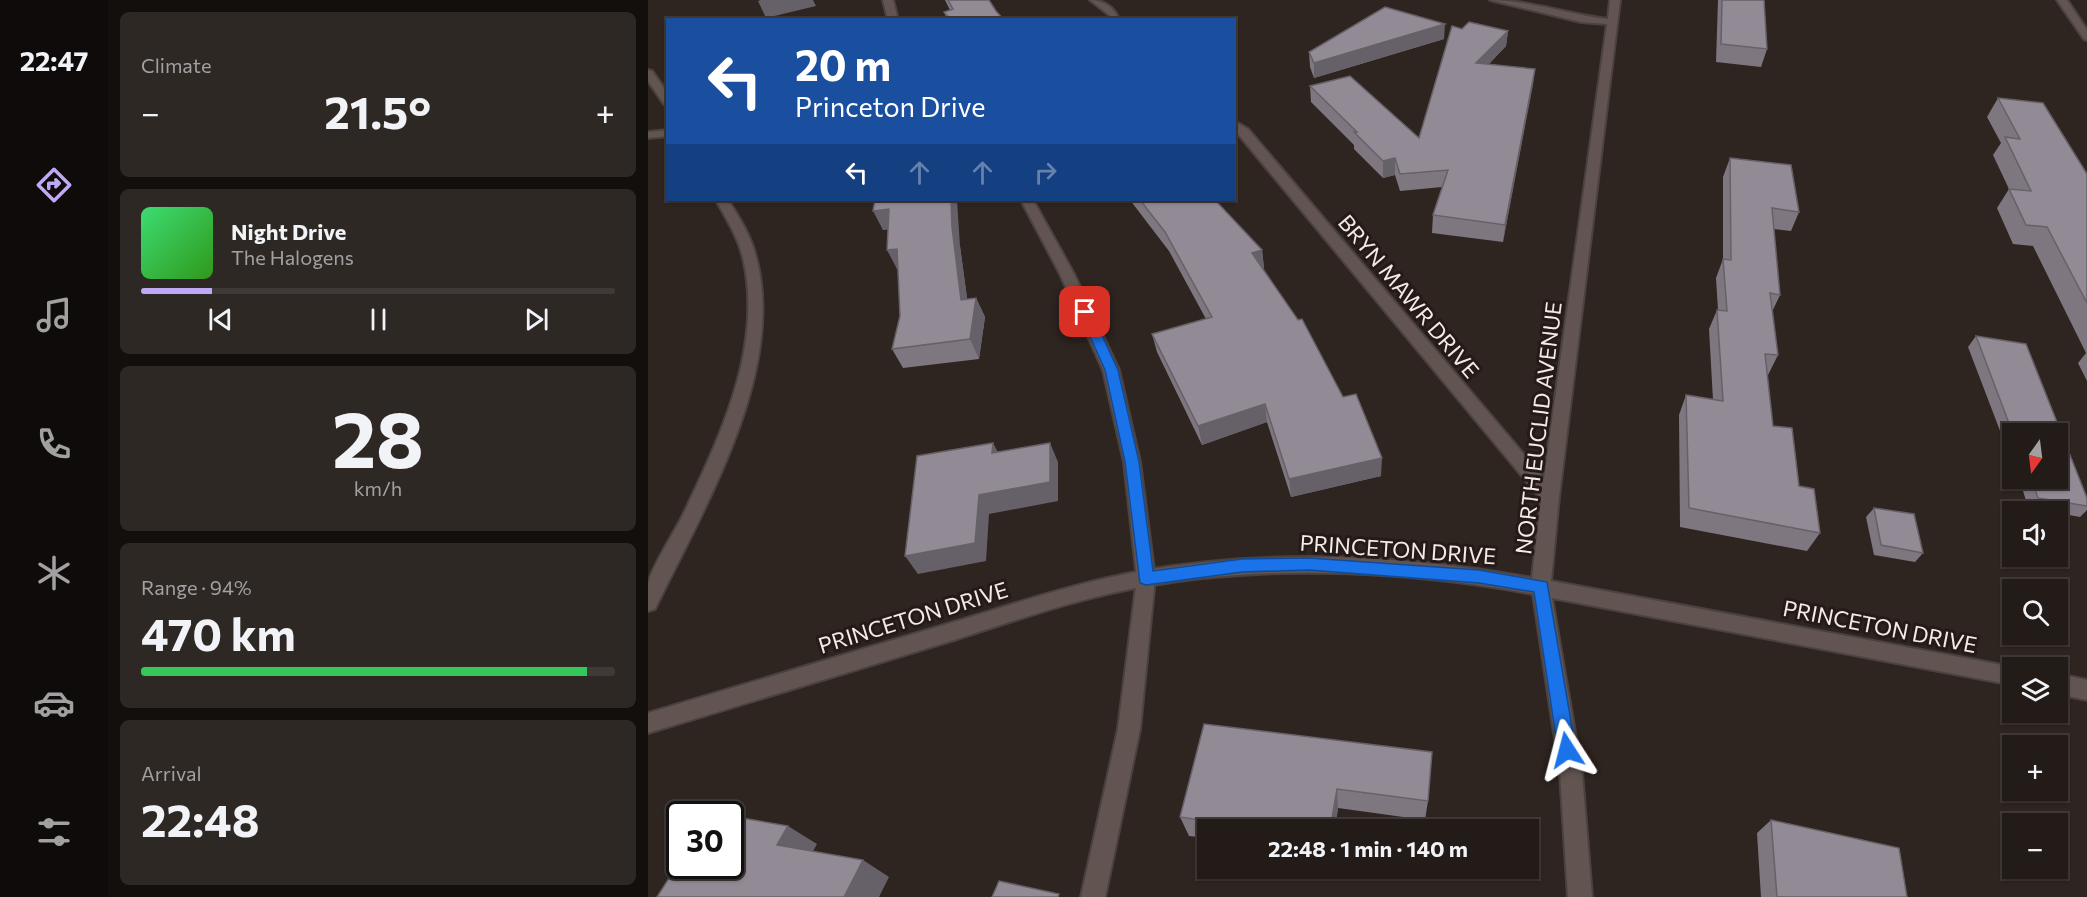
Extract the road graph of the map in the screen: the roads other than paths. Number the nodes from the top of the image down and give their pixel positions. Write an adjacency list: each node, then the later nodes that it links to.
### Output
1 (888, 0): 6 (street)
2 (1095, 0): 7 (street)
3 (1495, 0): 8 (street)
4 (1615, 0): 8 (street, NORTH EUCLID AVENUE)
5 (2062, 0): 9 (street)
6 (892, 18)
7 (1114, 18)
8 (1612, 22): 17 (street, NORTH EUCLID AVENUE)
9 (2087, 37)
10 (648, 73): 11 (street)
11 (666, 99)
12 (1236, 125): 17 (street, BRYN MAWR DRIVE)
13 (666, 133): 14 (street)
14 (648, 135)
15 (723, 201): 20 (street)
16 (1028, 201): 18 (street)
17 (1550, 497): 19 (street, NORTH EUCLID AVENUE)
18 (1146, 578): 19 (street, PRINCETON DRIVE); 24 (street, PRINCETON DRIVE); 25 (street)
19 (1541, 586): 21 (street, PRINCETON DRIVE); 26 (street, NORTH EUCLID AVENUE)
20 (648, 603)
21 (2002, 674)
22 (2068, 686): 23 (street)
23 (2087, 690)
24 (648, 723)
25 (1093, 897)
26 (1580, 897)

